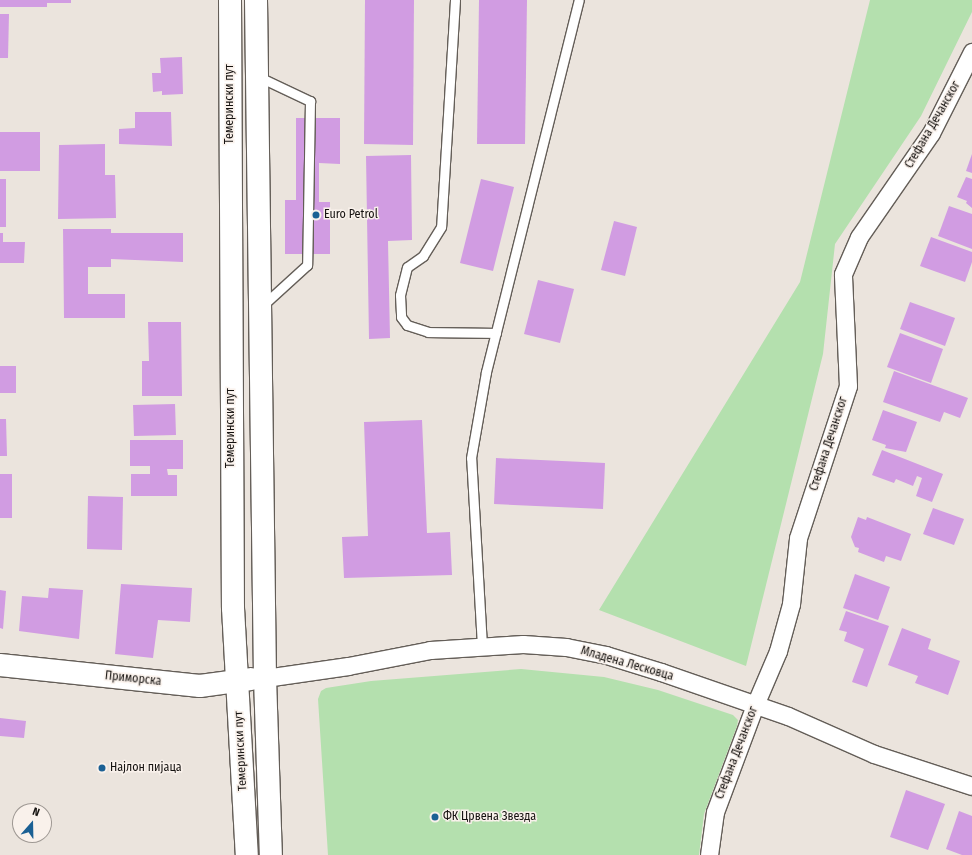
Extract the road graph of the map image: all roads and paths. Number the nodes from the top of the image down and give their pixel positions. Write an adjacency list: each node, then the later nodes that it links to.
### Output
1 (230, 0): 12 (main road, Темерински пут)
2 (256, 0): 6 (main road)
3 (455, 0): 8 (lane)
4 (579, 0): 8 (lane)
5 (972, 52): 13 (street, Стефана Дечанског)
6 (256, 76): 7 (main road); 7 (lane)
7 (260, 307): 11 (main road)
8 (496, 333): 9 (lane)
9 (482, 646): 11 (street, Младена Лесковца); 13 (street, Младена Лесковца)
10 (0, 665): 12 (main road, Приморска)
11 (265, 678): 12 (main road, Приморска); 16 (main road)
12 (237, 681): 15 (main road, Темерински пут)
13 (755, 705): 14 (street, Младена Лесковца); 17 (street, Стефана Дечанског)
14 (972, 786)
15 (247, 855)
16 (271, 855)
17 (709, 855)

